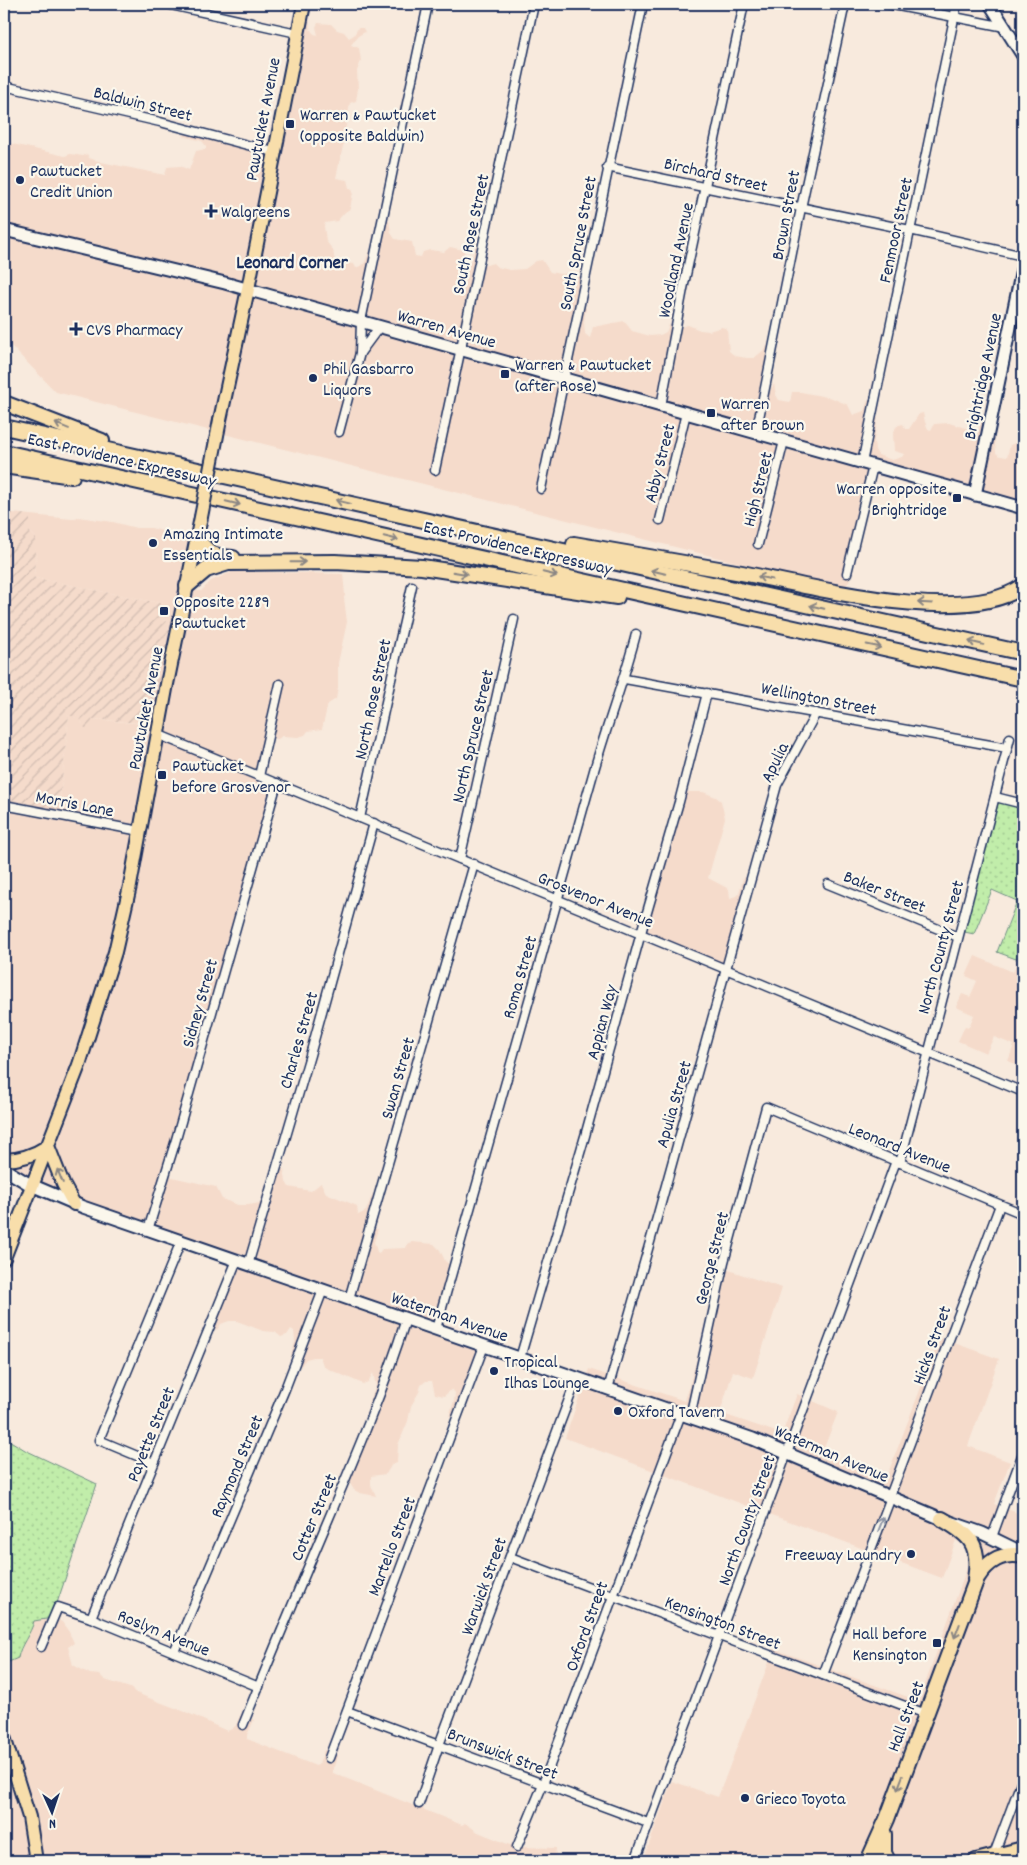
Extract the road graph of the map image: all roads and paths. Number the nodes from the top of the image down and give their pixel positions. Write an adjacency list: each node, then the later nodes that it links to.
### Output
1 (166, 4): 13 (street)
2 (304, 4): 13 (main road, Pawtucket Avenue)
3 (428, 4): 25 (street)
4 (534, 4): 27 (street, South Rose Street)
5 (643, 4): 17 (street, South Spruce Street)
6 (744, 4): 18 (street, Woodland Avenue)
7 (845, 4): 19 (street, Brown Street)
8 (888, 4): 11 (street)
9 (957, 4): 11 (street, Fenmoor Street)
10 (990, 4): 12 (main road)
11 (954, 18): 12 (street); 21 (street, Fenmoor Street)
12 (1005, 27): 14 (main road)
13 (297, 33): 16 (main road, Pawtucket Avenue)
14 (1023, 56)
15 (4, 86): 16 (street, Baldwin Street)
16 (274, 152): 24 (main road, Pawtucket Avenue)
17 (607, 167): 18 (street, Birchard Street); 29 (street, South Spruce Street)
18 (705, 188): 19 (street, Birchard Street); 31 (street, Woodland Avenue)
19 (801, 208): 21 (street, Birchard Street); 35 (street, Brown Street)
20 (4, 230): 24 (main road, Warren Avenue)
21 (910, 230): 22 (street, Birchard Street); 39 (street, Fenmoor Street)
22 (1023, 256)
23 (1023, 265): 44 (main road, Brightridge Avenue)
24 (248, 289): 25 (main road, Warren Avenue); 48 (main road, Pawtucket Avenue, bridge)
25 (361, 321): 26 (main road, Warren Avenue); 28 (street)
26 (380, 326): 27 (main road, Warren Avenue); 28 (street)
27 (462, 350): 29 (main road, Warren Avenue); 41 (street, South Rose Street)
28 (360, 353): 34 (street)
29 (564, 379): 31 (main road, Warren Avenue); 42 (street, South Spruce Street)
30 (4, 403): 38 (highway, one-way to 30)
31 (661, 406): 32 (main road, Warren Avenue)
32 (686, 413): 35 (main road, Warren Avenue); 47 (street, Abby Street)
33 (4, 427): 38 (highway, East Providence Expressway)
34 (339, 432)
35 (756, 433): 36 (main road, Warren Avenue)
36 (784, 441): 39 (main road, Warren Avenue); 49 (street, High Street)
37 (4, 452): 43 (highway, East Providence Expressway)
38 (157, 461): 46 (highway, East Providence Expressway, one-way to 38)
39 (868, 464): 44 (main road, Warren Avenue); 51 (street, Fenmoor Street)
40 (4, 466): 43 (highway)
41 (435, 470)
42 (540, 489)
43 (185, 492): 55 (highway, East Providence Expressway, one-way to 55)
44 (975, 495): 45 (main road, Warren Avenue)
45 (1023, 508)
46 (391, 513): 54 (highway, one-way to 46); 58 (highway, East Providence Expressway, one-way to 46)
47 (660, 520)
48 (196, 538): 50 (highway); 52 (main road, Pawtucket Avenue)
49 (758, 544)
50 (270, 563): 52 (highway); 55 (highway, one-way to 55)
51 (847, 572)
52 (187, 586): 64 (main road, Pawtucket Avenue)
53 (412, 586): 72 (street, North Rose Street)
54 (1023, 586)
55 (741, 616): 59 (highway, East Providence Expressway, one-way to 59)
56 (514, 619): 76 (street, North Spruce Street)
57 (636, 634): 60 (street, Roma Street)
58 (1023, 653)
59 (1023, 678)
60 (624, 679): 62 (street, Wellington Street); 79 (street, Roma Street)
61 (280, 684): 67 (street)
62 (707, 693): 63 (street, Wellington Street); 80 (street, Appian Way)
63 (816, 713): 66 (street, Wellington Street); 74 (street, Apulia)
64 (157, 734): 67 (street, Grosvenor Avenue); 75 (main road, Pawtucket Avenue)
65 (1010, 738): 66 (street, North County Street)
66 (1008, 748): 69 (street, North County Street)
67 (259, 776): 68 (street, Grosvenor Avenue)
68 (277, 783): 72 (street, Grosvenor Avenue); 94 (street, Sidney Street)
69 (995, 797): 70 (street); 81 (street, North County Street)
70 (1023, 804)
71 (4, 805): 75 (street, Morris Lane)
72 (360, 818): 73 (street, Grosvenor Avenue)
73 (374, 823): 76 (street, Grosvenor Avenue); 98 (street, Charles Street)
74 (765, 827): 82 (street, Apulia Street)
75 (140, 831): 86 (main road, Pawtucket Avenue)
76 (460, 859): 77 (street, Grosvenor Avenue)
77 (474, 864): 79 (street, Grosvenor Avenue); 100 (street, Swan Street)
78 (828, 884): 81 (street, Baker Street)
79 (558, 899): 80 (street, Grosvenor Avenue); 102 (street, Roma Street)
80 (641, 934): 82 (street, Grosvenor Avenue); 104 (street, Appian Way)
81 (958, 938): 83 (street, North County Street)
82 (726, 969): 83 (street, Grosvenor Avenue); 106 (street, Apulia Street)
83 (928, 1052): 84 (street, Grosvenor Avenue); 88 (street, North County Street)
84 (1023, 1092)
85 (766, 1108): 88 (street, Leonard Avenue); 107 (street, George Street)
86 (48, 1146): 87 (main road); 90 (main road, Pawtucket Avenue); 91 (main road, one-way to 86)
87 (4, 1160)
88 (898, 1162): 92 (street, Leonard Avenue); 108 (street, North County Street)
89 (4, 1169): 90 (main road, Waterman Avenue)
90 (33, 1186): 91 (main road, Waterman Avenue); 96 (main road, Pawtucket Avenue)
91 (74, 1204): 94 (main road, Waterman Avenue)
92 (1000, 1205): 93 (street, Leonard Avenue); 111 (street, Hicks Street)
93 (1023, 1214)
94 (148, 1230): 95 (main road, Waterman Avenue)
95 (181, 1241): 97 (main road, Waterman Avenue); 110 (street)
96 (4, 1258)
97 (237, 1260): 98 (main road, Waterman Avenue); 110 (street, Payette Street)
98 (248, 1264): 99 (main road, Waterman Avenue)
99 (323, 1290): 100 (main road, Waterman Avenue); 121 (street, Raymond Street)
100 (349, 1299): 101 (main road, Waterman Avenue)
101 (406, 1319): 102 (main road, Waterman Avenue); 123 (street, Cotter Street)
102 (436, 1329): 103 (main road, Waterman Avenue)
103 (484, 1346): 104 (main road, Waterman Avenue); 124 (street, Martello Street)
104 (520, 1358): 105 (main road, Waterman Avenue)
105 (577, 1378): 106 (main road, Waterman Avenue); 115 (street, Warwick Street)
106 (608, 1389): 107 (main road, Waterman Avenue)
107 (686, 1415): 108 (main road, Waterman Avenue); 117 (street, Oxford Street)
108 (787, 1452): 111 (main road, Waterman Avenue); 119 (street, North County Street)
109 (1023, 1453): 113 (street)
110 (154, 1463): 118 (street, Payette Street)
111 (890, 1497): 112 (main road, Waterman Avenue); 122 (street, Hicks Street, one-way to 111)
112 (942, 1519): 113 (main road, Waterman Avenue); 116 (highway)
113 (992, 1537): 114 (main road, Waterman Avenue)
114 (1023, 1555): 116 (highway, Hall Street)
115 (510, 1557): 117 (street, Kensington Street); 128 (street, Warwick Street)
116 (974, 1585): 125 (highway, Hall Street, one-way to 125)
117 (613, 1596): 119 (street, Kensington Street); 131 (street, Oxford Street)
118 (91, 1618): 120 (street, Roslyn Avenue); 121 (street, Roslyn Avenue)
119 (718, 1636): 122 (street, Kensington Street); 134 (street, North County Street)
120 (41, 1647)
121 (174, 1652): 123 (street, Roslyn Avenue)
122 (823, 1675): 125 (street, Kensington Street)
123 (259, 1687): 126 (street, Cotter Street)
124 (347, 1711): 128 (street, Brunswick Street); 129 (street, Martello Street)
125 (926, 1714): 133 (highway, Hall Street, one-way to 133)
126 (243, 1725)
127 (4, 1737): 138 (main road)
128 (439, 1745): 131 (street, Brunswick Street); 132 (street, Warwick Street)
129 (329, 1758)
130 (1023, 1777): 137 (street)
131 (543, 1784): 134 (street, Brunswick Street); 135 (street, Oxford Street)
132 (419, 1804)
133 (887, 1819): 140 (highway, Hall Street); 141 (highway)
134 (648, 1823): 139 (street, North County Street)
135 (517, 1847)
136 (1023, 1849): 137 (highway)
137 (982, 1860)
138 (36, 1861)
139 (635, 1861)
140 (868, 1861)
141 (888, 1861)

